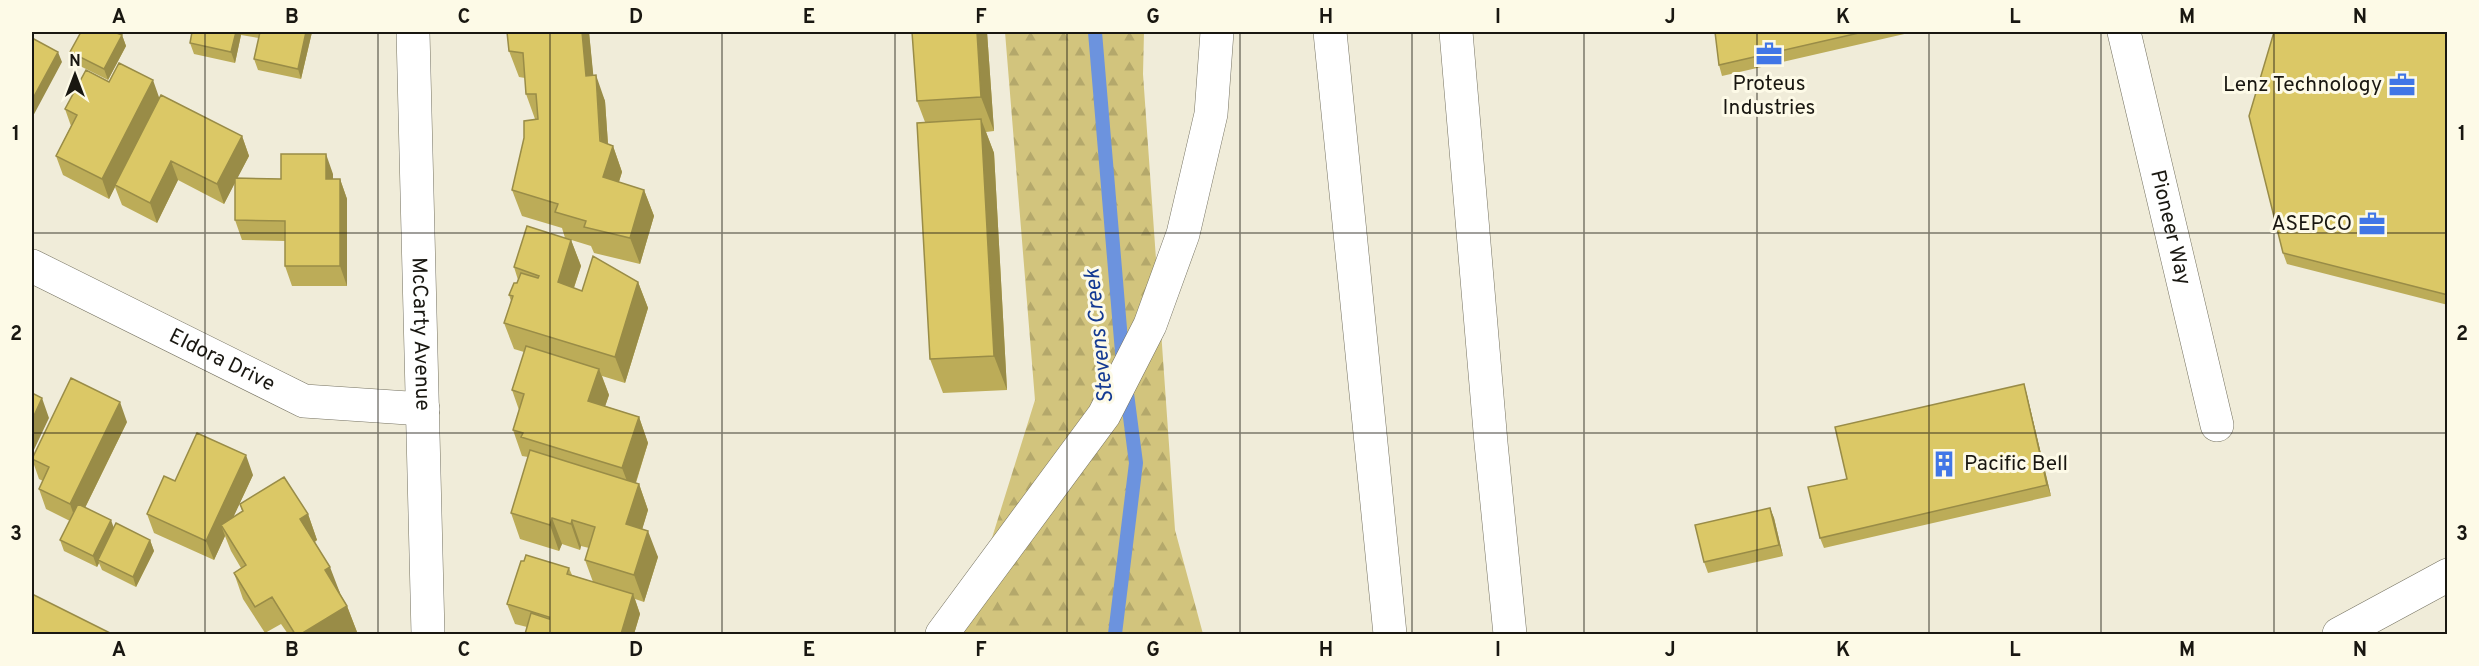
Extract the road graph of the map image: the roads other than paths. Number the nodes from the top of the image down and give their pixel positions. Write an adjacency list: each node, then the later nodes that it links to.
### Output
1 (413, 32): 7 (main road, McCarty Avenue)
2 (1217, 32): 11 (main road)
3 (1330, 32): 13 (main road)
4 (1456, 32): 14 (main road)
5 (2124, 32): 8 (main road, Pioneer Way)
6 (32, 266): 7 (main road, Eldora Drive)
7 (423, 409): 12 (main road, McCarty Avenue)
8 (2217, 425)
9 (2448, 575): 15 (main road)
10 (2448, 584): 16 (main road)
11 (949, 625)
12 (428, 634)
13 (1390, 634)
14 (1510, 634)
15 (2339, 634)
16 (2370, 634)

